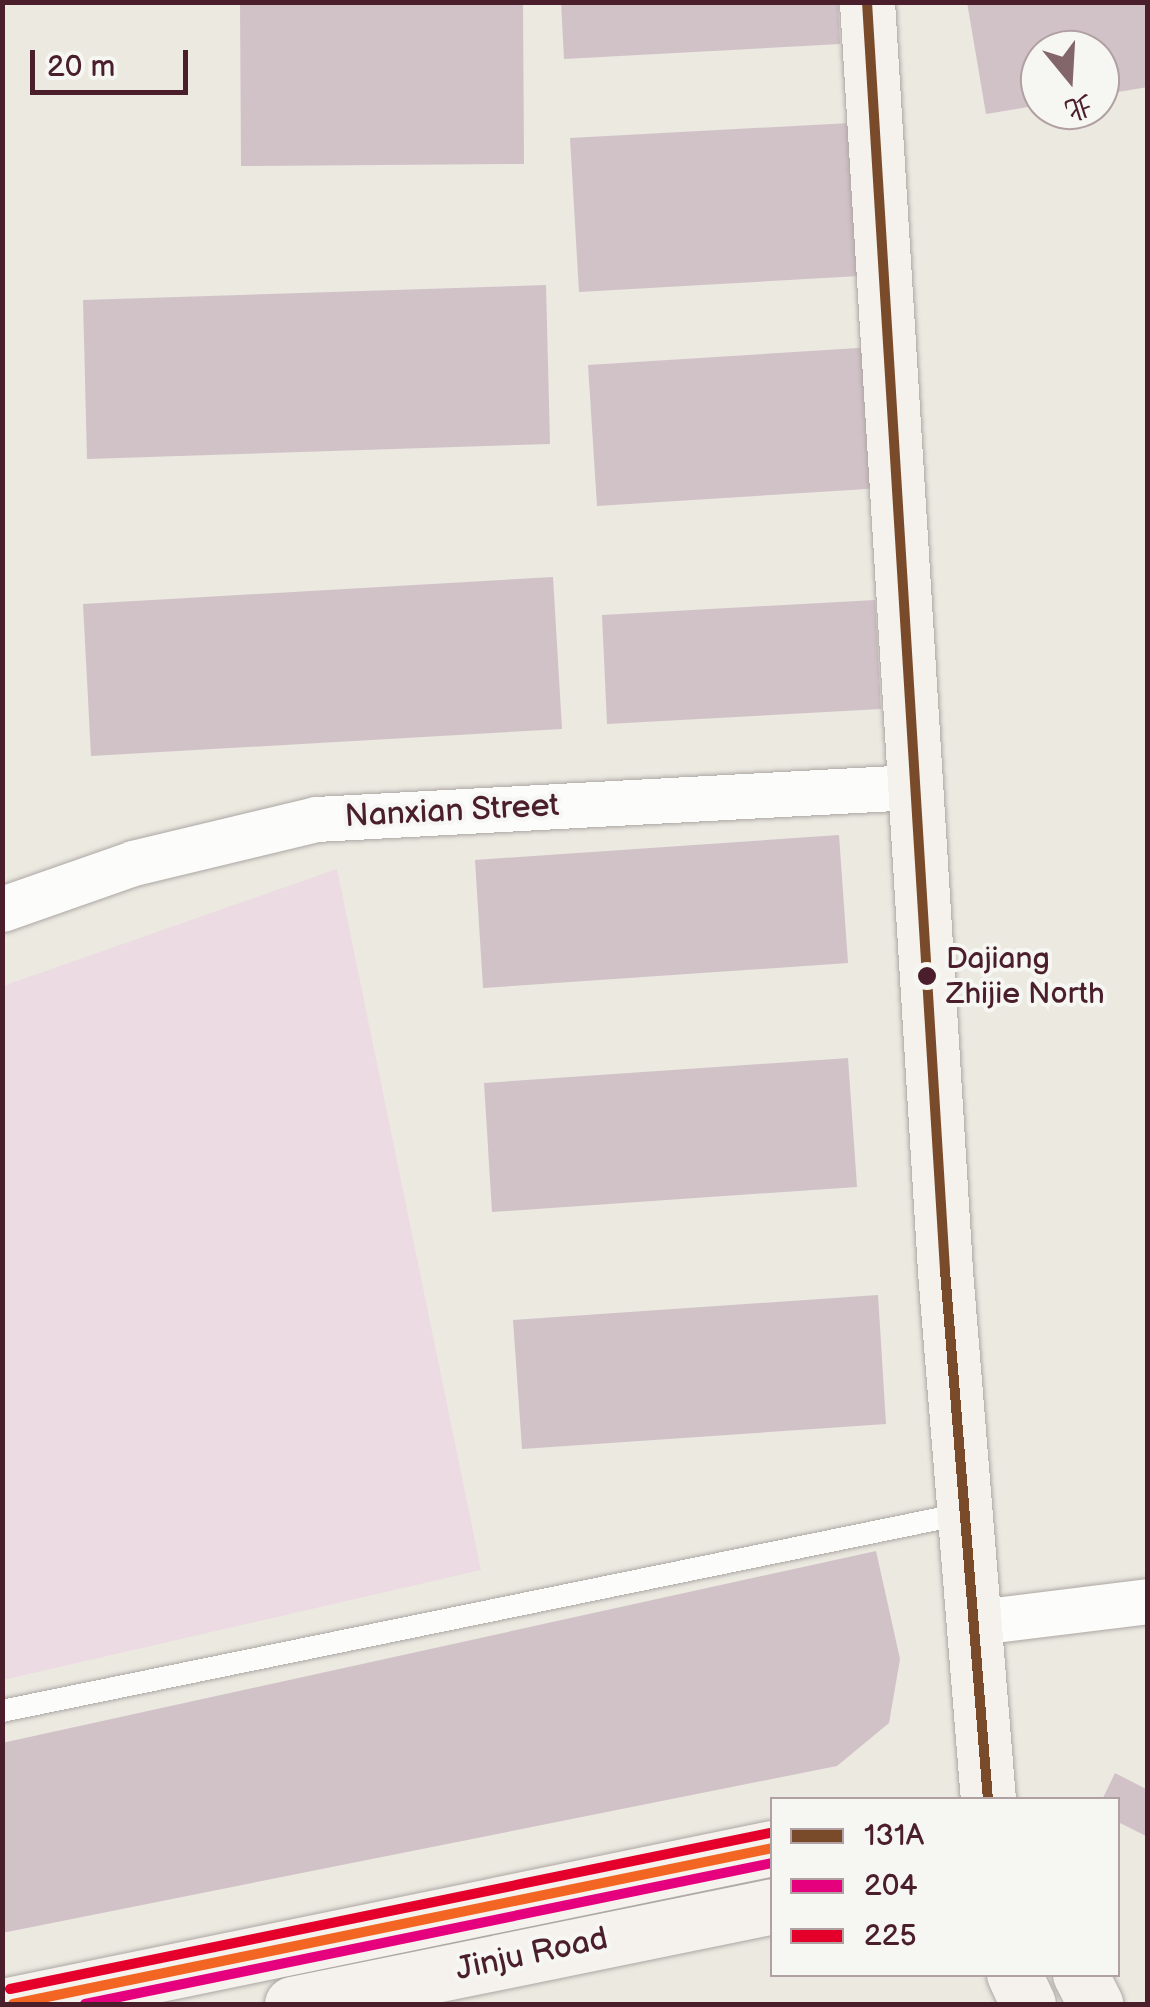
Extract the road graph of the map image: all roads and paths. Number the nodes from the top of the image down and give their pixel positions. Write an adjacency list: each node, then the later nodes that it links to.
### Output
1 (867, 2): 2 (street)
2 (914, 787): 3 (street, Nanxian Street); 4 (street)
3 (2, 909)
4 (962, 1514): 6 (street); 7 (lane)
5 (1148, 1600): 6 (street)
6 (970, 1622): 8 (street)
7 (2, 1711)
8 (988, 1797)
9 (770, 1848): 13 (street, Jinju Road)
10 (770, 1906): 14 (street, Jinju Road)
11 (1015, 1977): 15 (street)
12 (1082, 1977): 16 (street)
13 (13, 2004)
14 (296, 2004)
15 (1028, 2004)
16 (1095, 2004)

